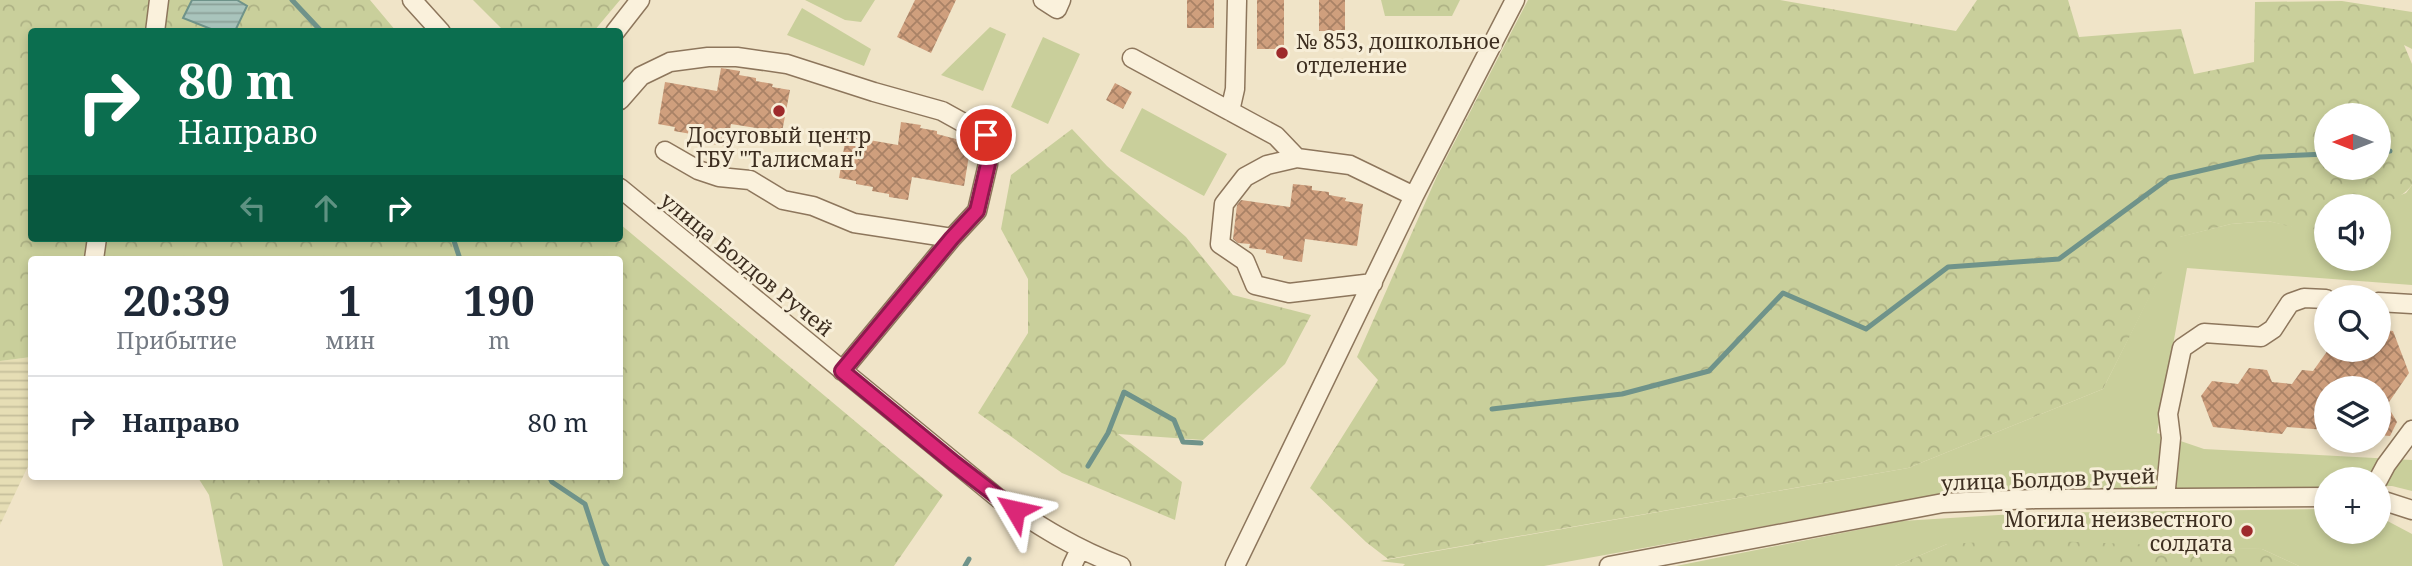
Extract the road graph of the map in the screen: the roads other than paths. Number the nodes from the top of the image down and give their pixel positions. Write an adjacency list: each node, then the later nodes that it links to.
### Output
1 (159, 0): 8 (street)
2 (412, 0): 9 (street)
3 (640, 0): 10 (street)
4 (1042, 0): 5 (street)
5 (1061, 0)
6 (1515, 0): 17 (street)
7 (1237, 1): 13 (street)
8 (156, 28)
9 (437, 28)
10 (618, 28)
11 (1132, 58): 13 (street)
12 (623, 97): 18 (street)
13 (1230, 111): 15 (street)
14 (665, 151): 18 (street)
15 (1297, 158): 17 (street); 19 (street)
16 (623, 190): 23 (street, улица Болдов Ручей)
17 (1414, 196): 19 (street)
18 (952, 238): 23 (street)
19 (1373, 283): 34 (street)
20 (2314, 298): 26 (street)
21 (2391, 303): 22 (street)
22 (2412, 304)
23 (842, 371): 30 (street, улица Болдов Ручей)
24 (2412, 430): 25 (street)
25 (2385, 467)
26 (2165, 498): 27 (street, улица Болдов Ручей); 31 (street, улица Болдов Ручей)
27 (2314, 498)
28 (2391, 503): 29 (street)
29 (2412, 510)
30 (1080, 549): 32 (street); 33 (street, улица Болдов Ручей)
31 (1649, 562): 35 (street, улица Болдов Ручей)
32 (1072, 566)
33 (1121, 566)
34 (1236, 566)
35 (1609, 566)

